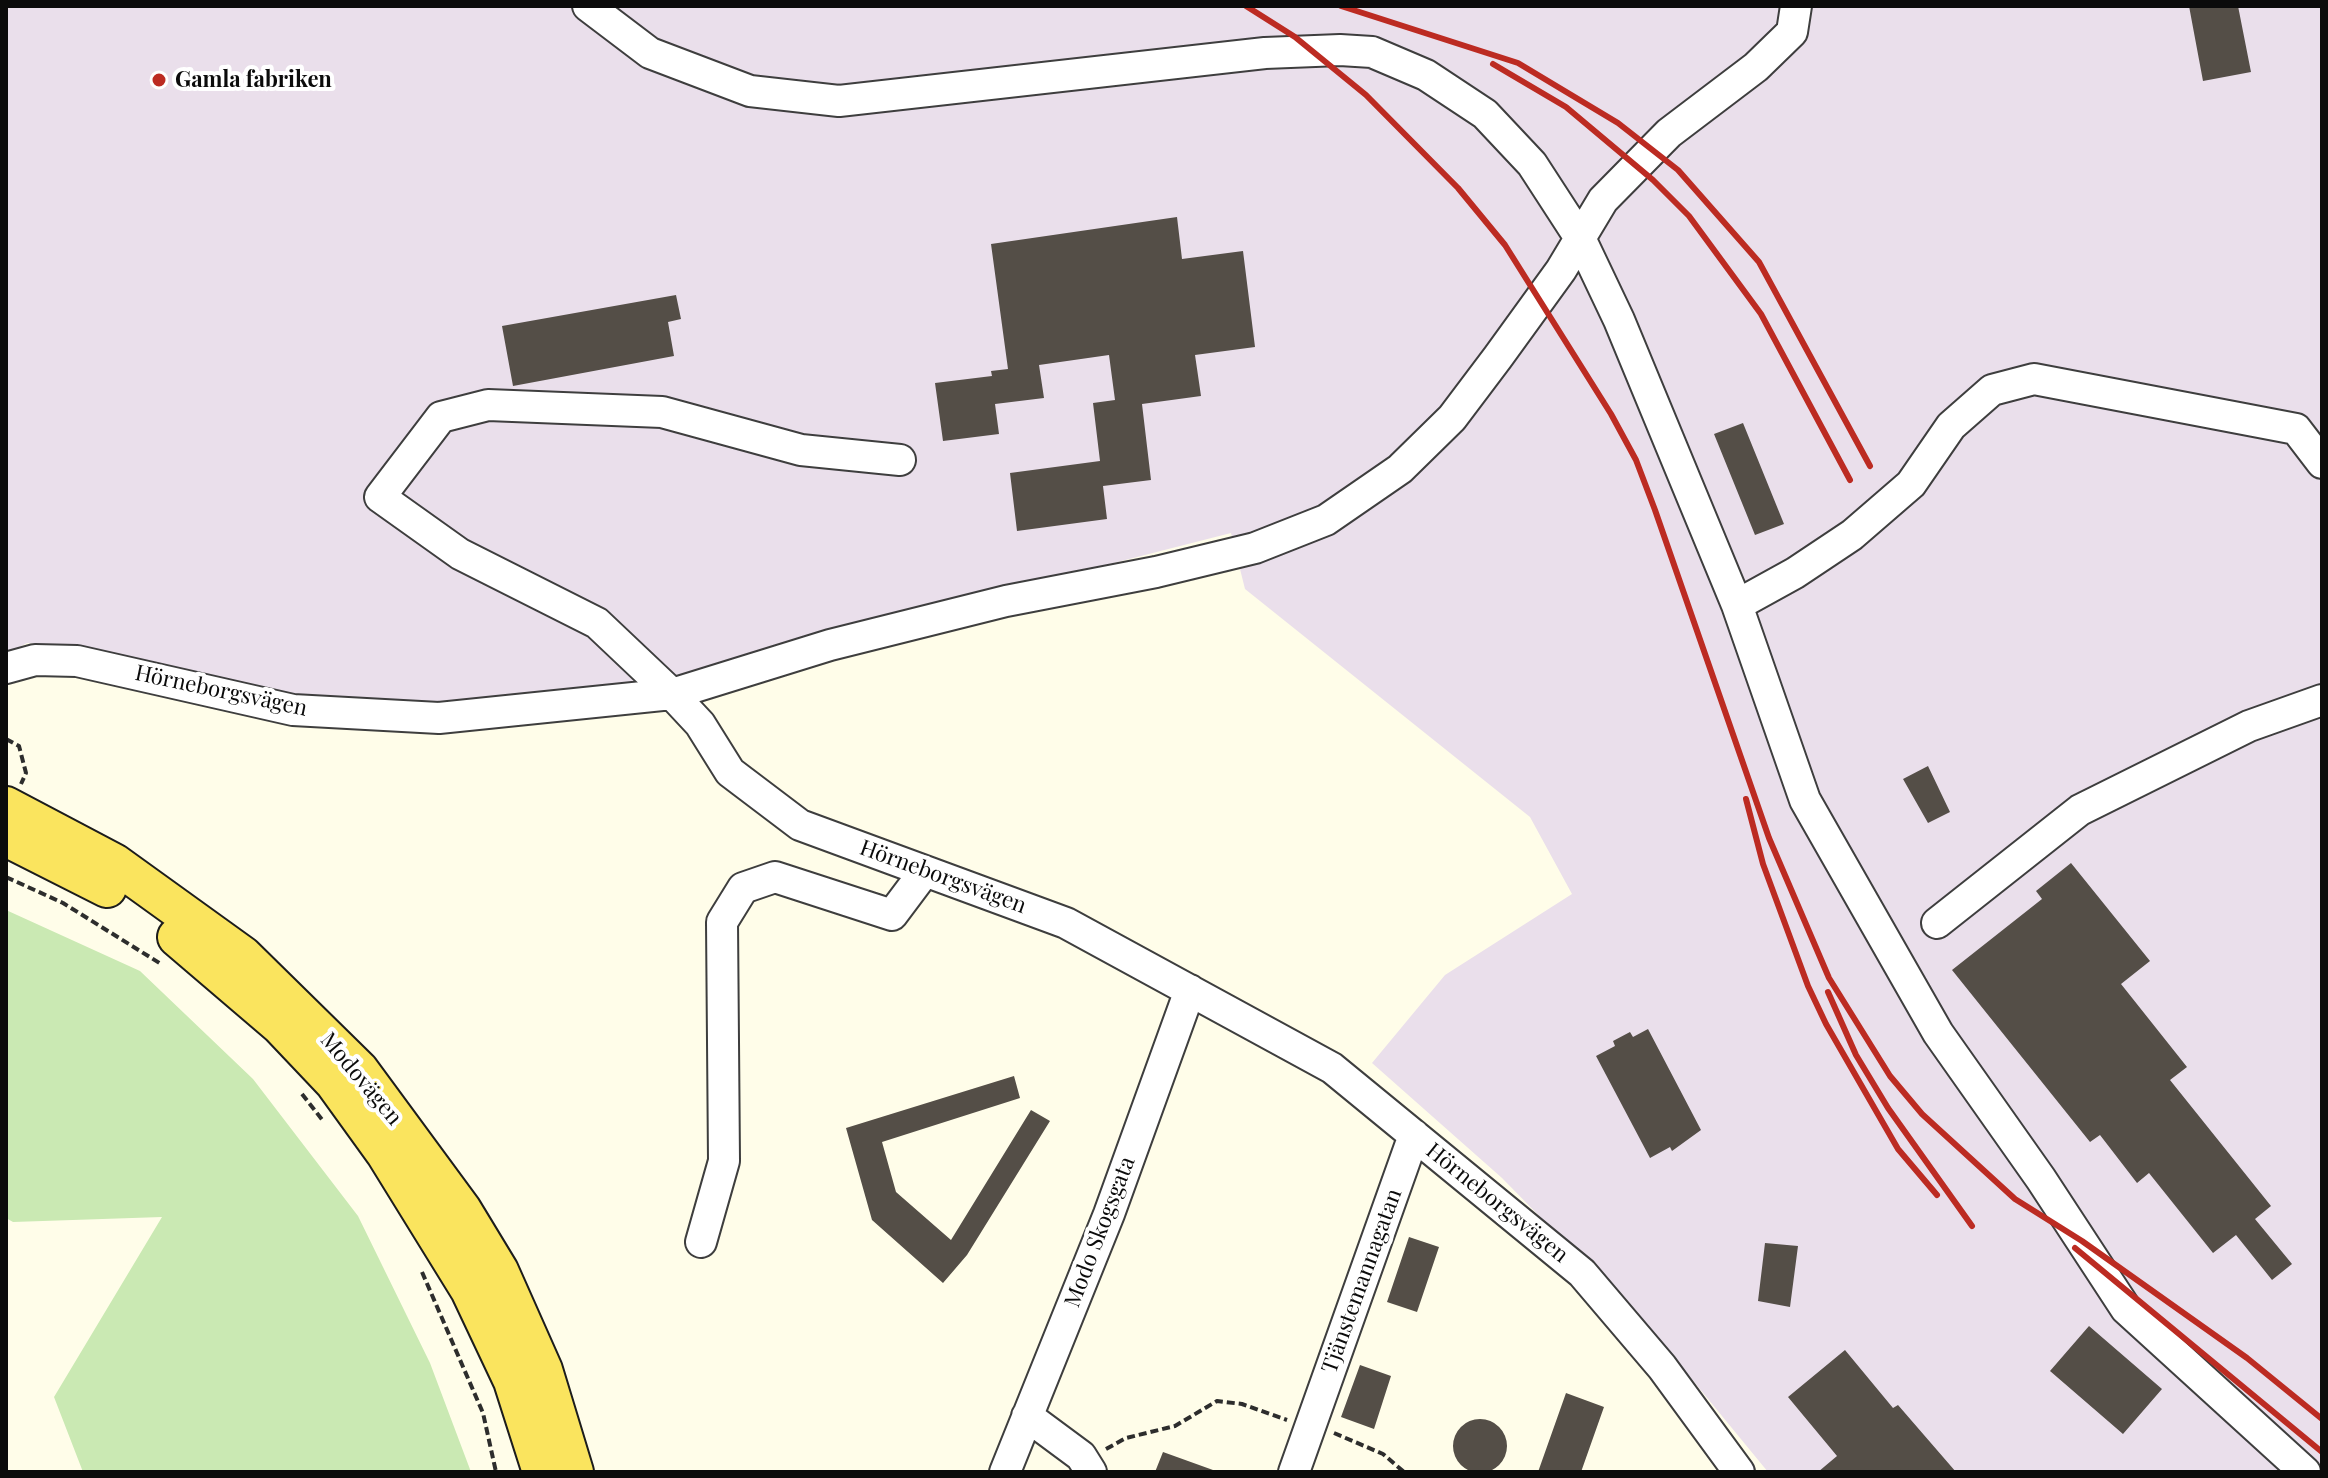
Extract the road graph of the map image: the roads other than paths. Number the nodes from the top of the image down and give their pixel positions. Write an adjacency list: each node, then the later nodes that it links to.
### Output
1 (588, 6): 3 (street)
2 (1796, 6): 3 (street)
3 (1580, 238): 6 (street); 8 (street)
4 (900, 460): 8 (street)
5 (2322, 463): 6 (street)
6 (1737, 605): 23 (street)
7 (6, 668): 8 (street, Hörneborgsvägen)
8 (672, 694): 11 (street, Hörneborgsvägen)
9 (2322, 700): 12 (street)
10 (7, 817): 18 (main road, Modovägen); 19 (main road, Modovägen)
11 (925, 871): 13 (street, Hörneborgsvägen); 15 (street)
12 (1937, 923)
13 (1190, 990): 14 (street, Hörneborgsvägen); 16 (street, Modo Skogsgata)
14 (1414, 1135): 21 (street, Tjänstemannagatan); 22 (street, Hörneborgsvägen)
15 (701, 1242)
16 (1027, 1416): 17 (street); 20 (street, Modo Skogsgata)
17 (1091, 1470)
18 (542, 1472)
19 (574, 1472)
20 (1005, 1472)
21 (1294, 1472)
22 (1739, 1472)
23 (2305, 1472)

